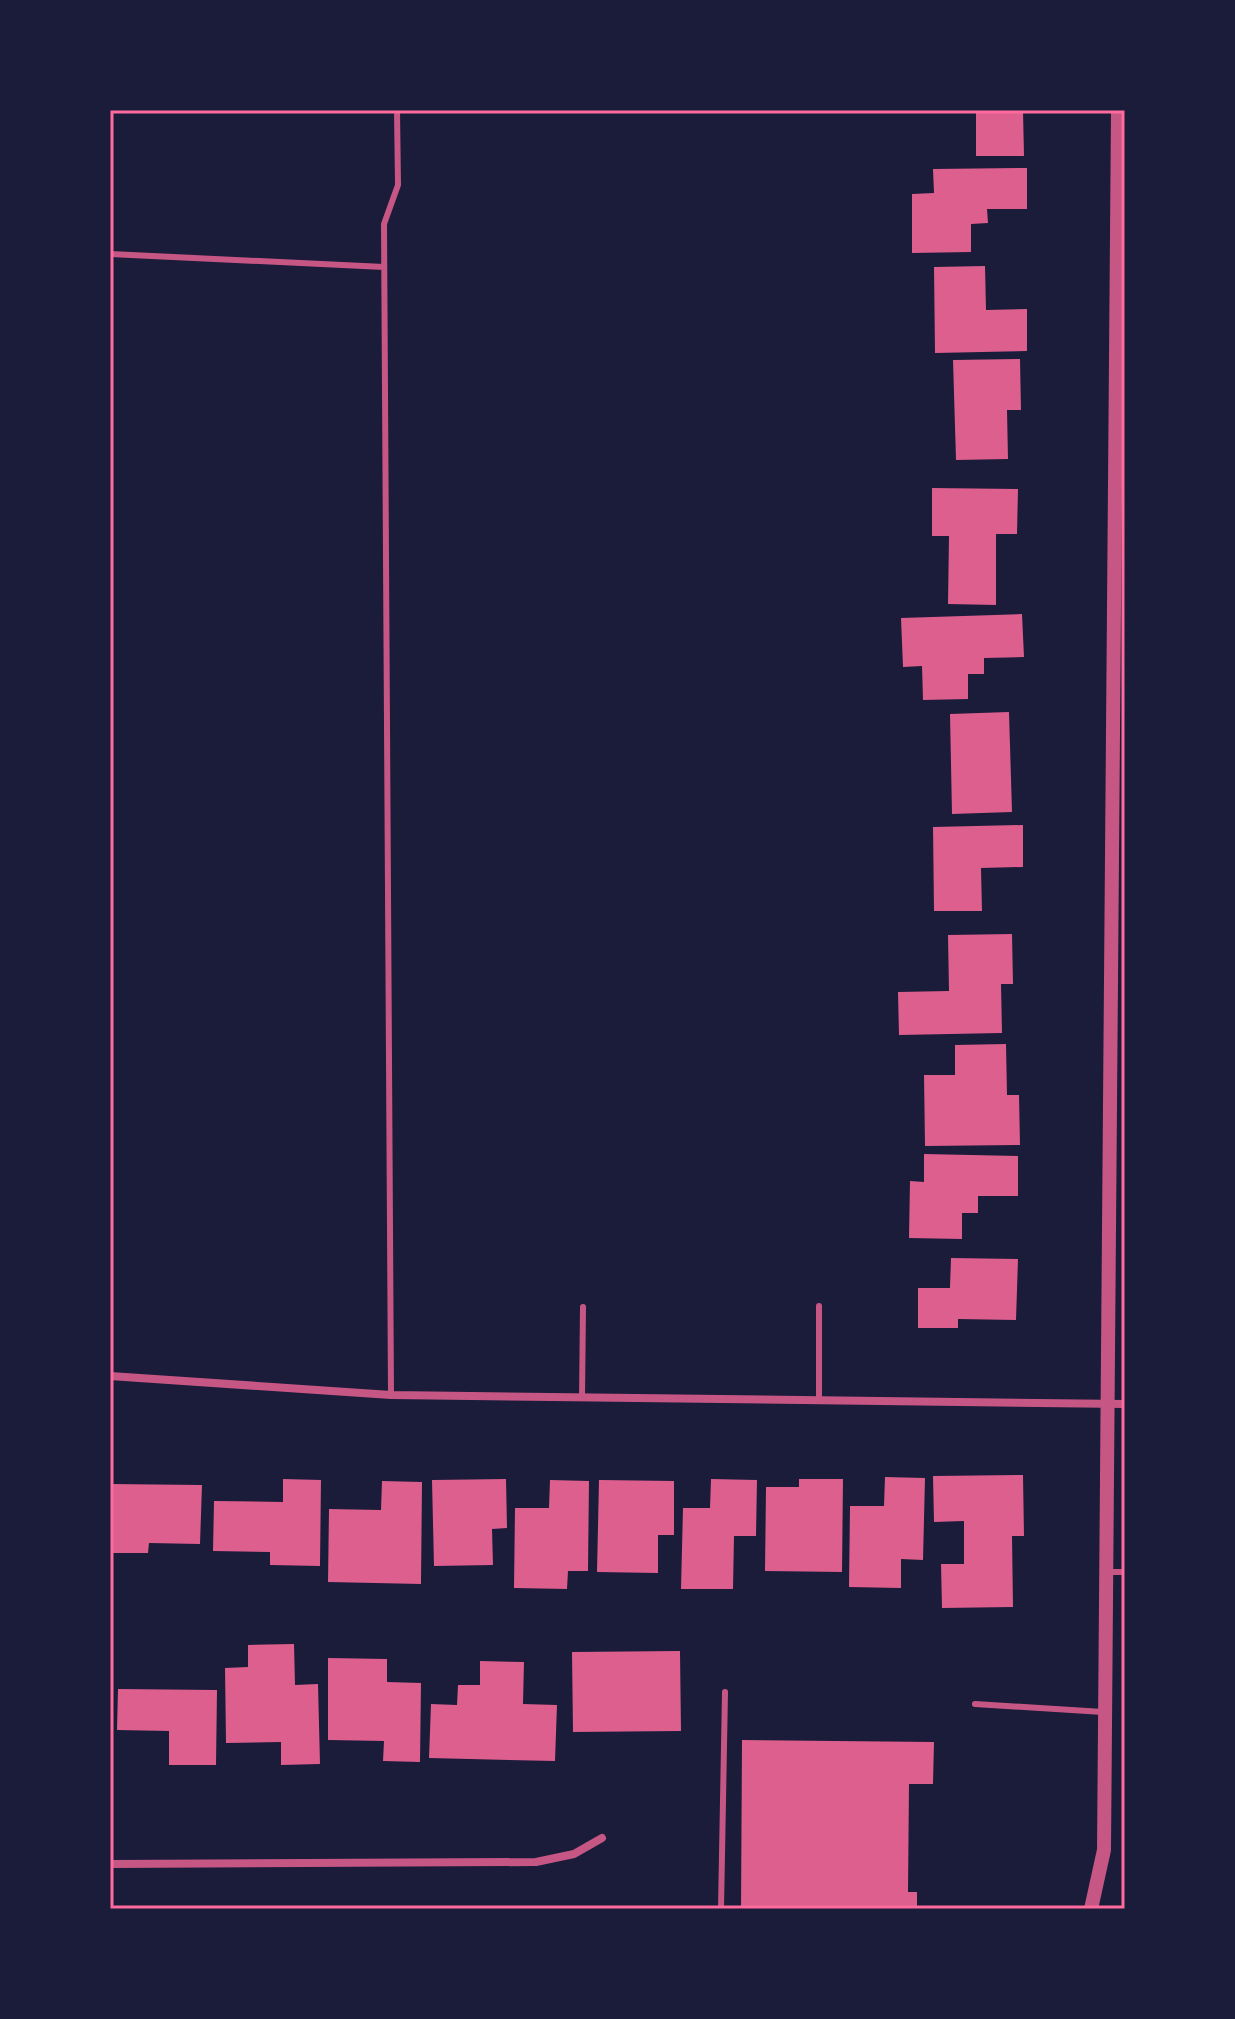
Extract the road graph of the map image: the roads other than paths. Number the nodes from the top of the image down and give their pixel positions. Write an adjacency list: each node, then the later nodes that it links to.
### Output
1 (397, 110): 4 (lane)
2 (1118, 110): 5 (street)
3 (110, 254): 4 (lane)
4 (384, 267): 9 (lane)
5 (1120, 483): 12 (street)
6 (819, 1306): 11 (lane)
7 (583, 1307): 10 (lane)
8 (110, 1376): 9 (street)
9 (391, 1395): 10 (street)
10 (582, 1398): 11 (street)
11 (819, 1400): 12 (street)
12 (1105, 1404): 13 (street); 14 (street)
13 (1125, 1404)
14 (1106, 1572): 15 (lane); 18 (street)
15 (1125, 1572)
16 (725, 1692): 21 (lane)
17 (975, 1704): 18 (lane)
18 (1105, 1712): 22 (street)
19 (602, 1838): 20 (street)
20 (110, 1864)
21 (721, 1909)
22 (1091, 1909)

